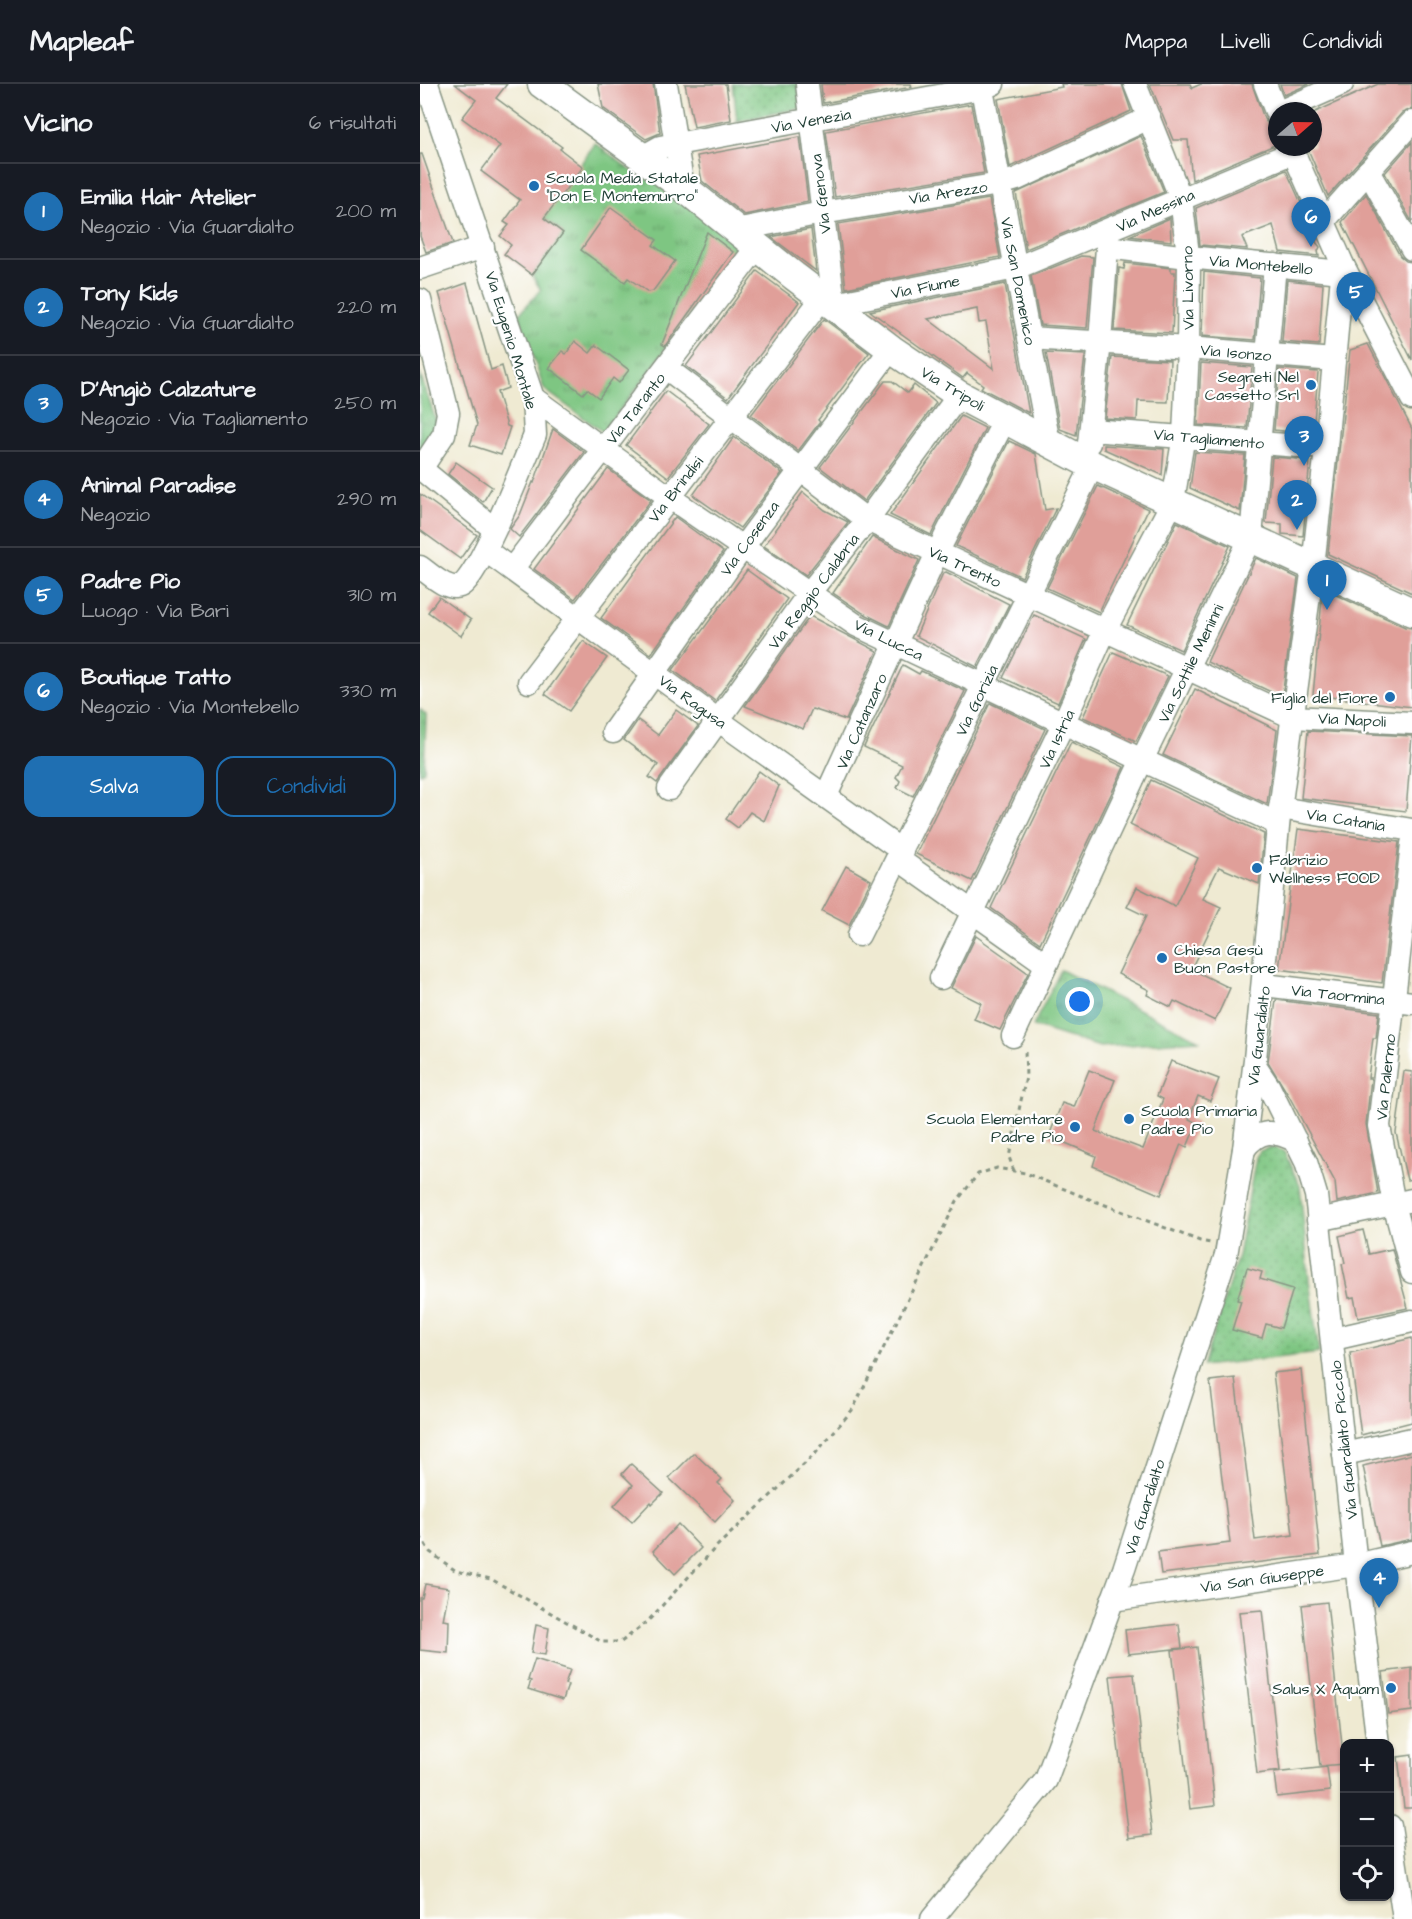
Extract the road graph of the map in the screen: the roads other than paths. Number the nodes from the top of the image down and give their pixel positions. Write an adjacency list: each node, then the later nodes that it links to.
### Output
1 (427, 84): 26 (street, Via Eugenio Montale)
2 (542, 84): 17 (main road, Via Tripoli)
3 (666, 84): 14 (street)
4 (807, 84): 12 (street, Via Genova)
5 (1136, 84): 11 (street, Via Livorno)
6 (1265, 84): 9 (street)
7 (1342, 84): 10 (street)
8 (985, 85): 12 (street, Via Venezia); 19 (street, Via San Domenico)
9 (1272, 102)
10 (1301, 102)
11 (1149, 118): 19 (street, Via Arezzo); 21 (street, Via Livorno)
12 (811, 120): 14 (street, Via Venezia); 22 (street, Via Genova)
13 (1412, 122): 18 (street)
14 (676, 144): 17 (street, Via Venezia); 20 (street)
15 (1279, 156): 21 (street, Via Messina)
16 (1296, 156): 23 (street)
17 (645, 160): 20 (main road, Via Tripoli)
18 (1368, 171): 23 (street); 27 (street)
19 (1000, 184): 22 (street, Via Arezzo); 31 (street, Via San Domenico)
20 (683, 187): 24 (main road, Via Tripoli)
21 (1181, 198): 25 (street, Via Messina); 28 (street, Via Livorno)
22 (822, 213): 24 (street, Via Arezzo); 34 (street, Via Genova)
23 (1324, 221): 32 (street)
24 (747, 239): 34 (main road, Via Tripoli); 42 (street, Via Taranto)
25 (1108, 239): 28 (street, Via Montebello); 31 (street, Via Messina); 36 (street, Via Gorizia)
26 (483, 247): 30 (street); 45 (street, Via Eugenio Montale)
27 (1412, 249)
28 (1188, 257): 29 (street, Via Montebello); 37 (street, Via Livorno)
29 (1275, 265): 32 (street, Via Montebello); 40 (street, Via Sottile Meninni)
30 (420, 268)
31 (1016, 268): 34 (street, Via Fiume); 35 (street, Via San Domenico)
32 (1343, 268): 41 (street, Via Guardialto); 43 (street)
33 (420, 300): 39 (street)
34 (828, 301): 38 (main road, Via Tripoli); 47 (street, Via Brindisi)
35 (1029, 338): 36 (street, Via Isonzo); 52 (street, Via San Domenico)
36 (1100, 342): 37 (street, Via Isonzo); 49 (street, Via Gorizia)
37 (1188, 348): 40 (street, Via Isonzo); 50 (street, Via Livorno)
38 (891, 349): 44 (main road, Via Tripoli); 57 (street, Via Cosenza)
39 (427, 354): 56 (street)
40 (1267, 355): 41 (street, Via Isonzo); 51 (street, Via Sottile Meninni)
41 (1334, 360): 53 (street, Via Guardialto)
42 (666, 368): 47 (street, Via Trento); 54 (street, Via Taranto)
43 (1406, 371): 46 (street)
44 (959, 395): 48 (main road, Via Tripoli); 60 (street, Via Reggio Calabria)
45 (533, 398): 54 (street, Via Lucca); 62 (street, Via Eugenio Montale)
46 (1412, 399)
47 (731, 418): 57 (street, Via Trento); 58 (street, Via Brindisi)
48 (1005, 418): 52 (main road, Via Tripoli); 64 (street, Via Catanzaro)
49 (1091, 429): 50 (street, Via Tagliamento); 55 (street, Via Gorizia)
50 (1184, 435): 51 (street, Via Tagliamento); 59 (street, Via Livorno)
51 (1259, 442): 53 (street, Via Tagliamento); 61 (street, Via Sottile Meninni)
52 (1049, 443): 55 (main road, Via Tripoli)
53 (1326, 448): 65 (street, Via Guardialto)
54 (602, 449): 58 (street, Via Lucca); 67 (street, Via Taranto)
55 (1090, 464): 59 (main road, Via Tripoli); 69 (street, Via Gorizia)
56 (421, 469): 62 (street, Via Ragusa)
57 (800, 469): 60 (street, Via Trento); 63 (street, Via Cosenza)
58 (669, 497): 63 (street, Via Lucca); 71 (street, Via Brindisi)
59 (1173, 501): 61 (main road, Via Tripoli); 72 (street, Via Istria)
60 (867, 520): 64 (street, Via Trento); 68 (street, Via Reggio Calabria)
61 (1251, 537): 65 (main road, Via Tripoli); 74 (street, Via Sottile Meninni)
62 (490, 540): 66 (street, Via Eugenio Montale); 67 (street, Via Ragusa)
63 (742, 547): 68 (street, Via Lucca); 75 (street, Via Cosenza)
64 (937, 553): 69 (street, Via Trento); 73 (street, Via Catanzaro)
65 (1313, 566): 70 (main road, Via Tripoli); 78 (street, Via Guardialto)
66 (420, 567)
67 (512, 569): 71 (street, Via Ragusa)
68 (810, 592): 73 (street, Via Lucca); 79 (street, Via Reggio Calabria)
69 (1028, 594): 72 (street, Via Trento); 77 (street, Via Gorizia)
70 (1412, 612)
71 (577, 617): 75 (street, Via Ragusa); 76 (street, Via Brindisi)
72 (1105, 630): 74 (street, Via Trento); 80 (street, Via Istria)
73 (896, 643): 77 (street, Via Lucca); 85 (street, Via Catanzaro)
74 (1186, 668): 78 (street, Via Trento); 83 (street, Via Sottile Meninni)
75 (654, 672): 79 (street, Via Ragusa); 82 (street, Via Cosenza)
76 (529, 682)
77 (984, 684): 80 (street, Via Lucca); 89 (street, Via Gorizia)
78 (1292, 717): 81 (street, Via Napoli); 86 (street, Via Guardialto)
79 (718, 720): 84 (street, Via Reggio Calabria); 85 (street, Via Ragusa)
80 (1064, 722): 83 (street, Via Lucca); 90 (street, Via Istria)
81 (1412, 723)
82 (613, 732)
83 (1142, 760): 86 (street, Via Lucca); 92 (street, Via Sottile Meninni)
84 (669, 789)
85 (826, 796): 89 (street, Via Ragusa)
86 (1279, 816): 87 (street, Via Catania); 94 (street, Via Guardialto)
87 (1412, 830)
88 (1412, 844): 95 (street, Via Palermo)
89 (900, 854): 90 (street, Via Ragusa); 91 (street, Via Gorizia)
90 (972, 912): 92 (street, Via Ragusa); 93 (street, Via Istria)
91 (859, 935)
92 (1046, 964): 96 (street, Via Sottile Meninni)
93 (941, 978)
94 (1264, 985): 95 (street, Via Taormina); 97 (street, Via Guardialto)
95 (1402, 1001): 100 (street, Via Palermo)
96 (1018, 1026)
97 (1255, 1066): 98 (street, Via Guardialto Piccolo); 99 (street, Via Guardialto)
98 (1296, 1141): 99 (street); 101 (street, Via Guardialto Piccolo)
99 (1244, 1149): 109 (street, Via Guardialto)
100 (1403, 1202): 101 (street); 102 (street, Via Palermo)
101 (1318, 1220): 104 (street, Via Guardialto Piccolo)
102 (1412, 1272)
103 (1412, 1321): 104 (street)
104 (1333, 1339): 106 (street, Via Guardialto Piccolo)
105 (1412, 1439): 106 (street)
106 (1344, 1454): 108 (street, Via Guardialto Piccolo)
107 (1412, 1552): 108 (street, Via San Giuseppe)
108 (1356, 1565): 109 (street, Via San Giuseppe); 110 (street, Via Guardialto Piccolo)
109 (1112, 1600): 112 (street, Via Guardialto)
110 (1378, 1739)
111 (1392, 1847): 113 (street)
112 (932, 1919)
113 (1404, 1919)

